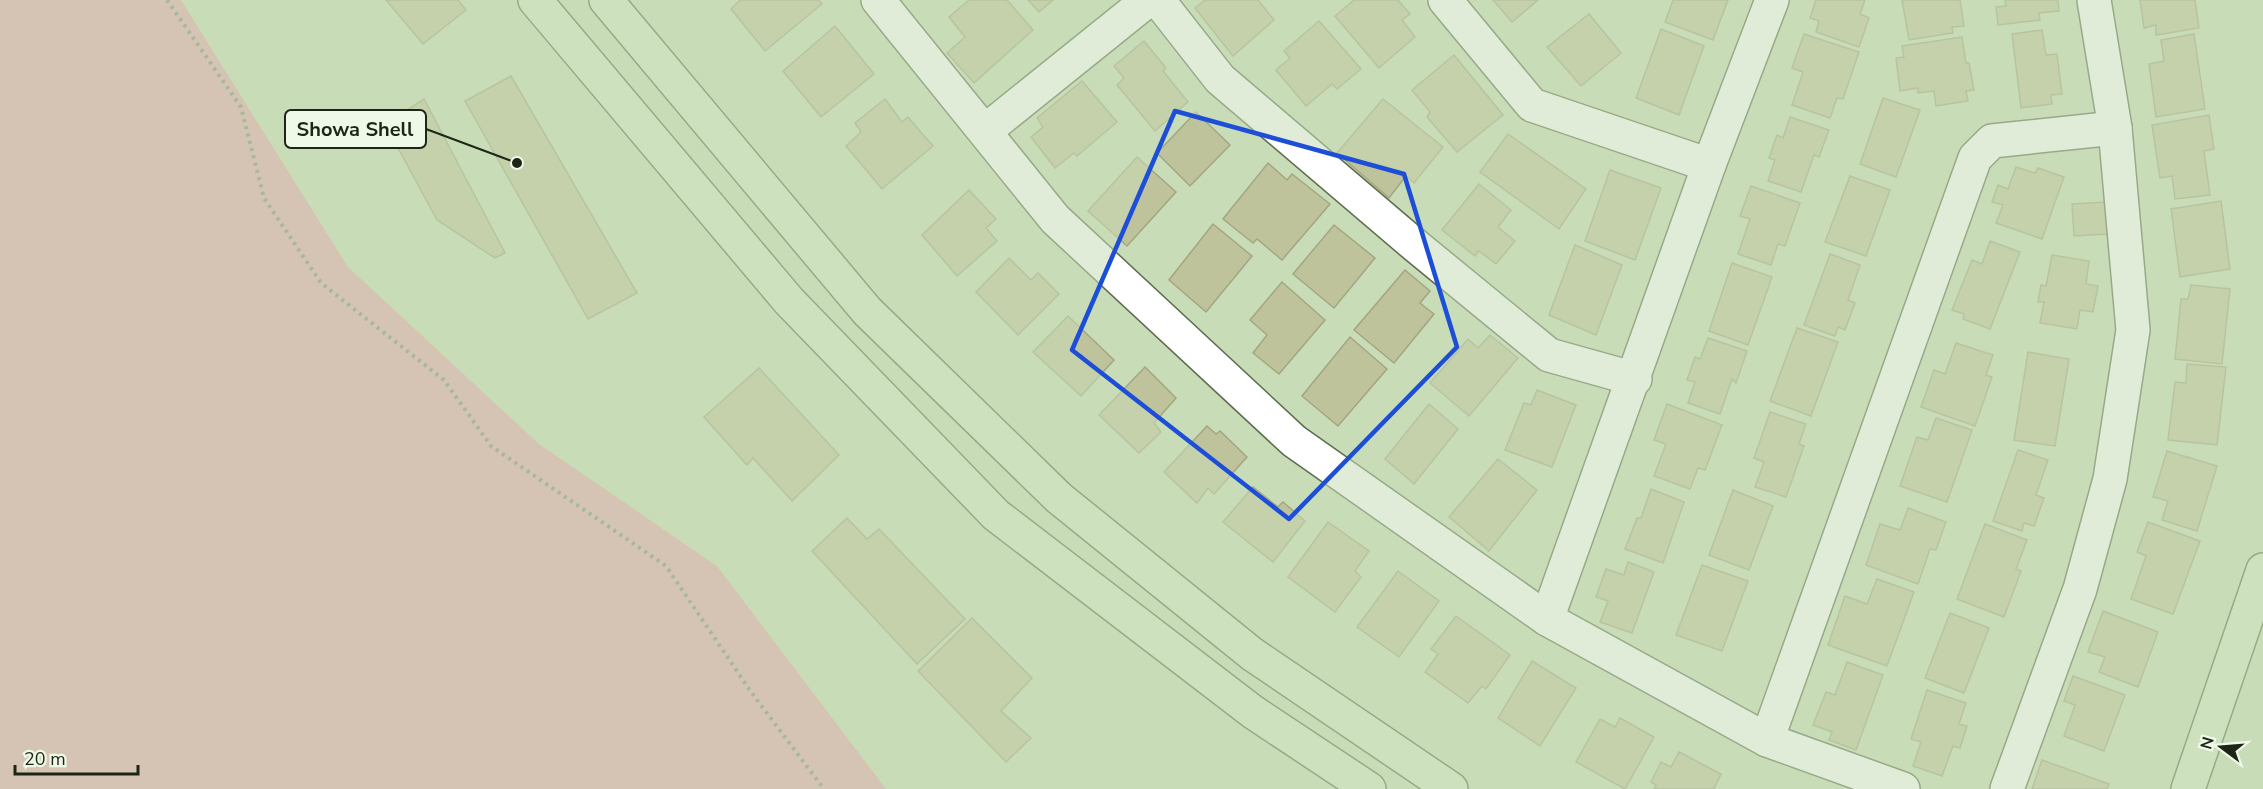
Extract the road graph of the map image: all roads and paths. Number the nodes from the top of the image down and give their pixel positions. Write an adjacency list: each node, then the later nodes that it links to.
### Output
1 (167, 0): 17 (path)
2 (535, 0): 18 (street)
3 (606, 0): 19 (street)
4 (878, 0): 11 (street)
5 (1148, 0): 11 (street)
6 (1158, 0): 13 (street)
7 (1445, 0): 12 (street)
8 (1772, 0): 12 (street)
9 (2094, 0): 10 (street)
10 (2115, 128): 16 (street); 21 (street)
11 (986, 131): 15 (street)
12 (1709, 165): 13 (street)
13 (1635, 379): 15 (street)
14 (2263, 570): 22 (street)
15 (1547, 620): 16 (street)
16 (1767, 740): 20 (street)
17 (824, 789)
18 (1369, 789)
19 (1451, 789)
20 (1903, 789)
21 (2007, 789)
22 (2188, 789)

